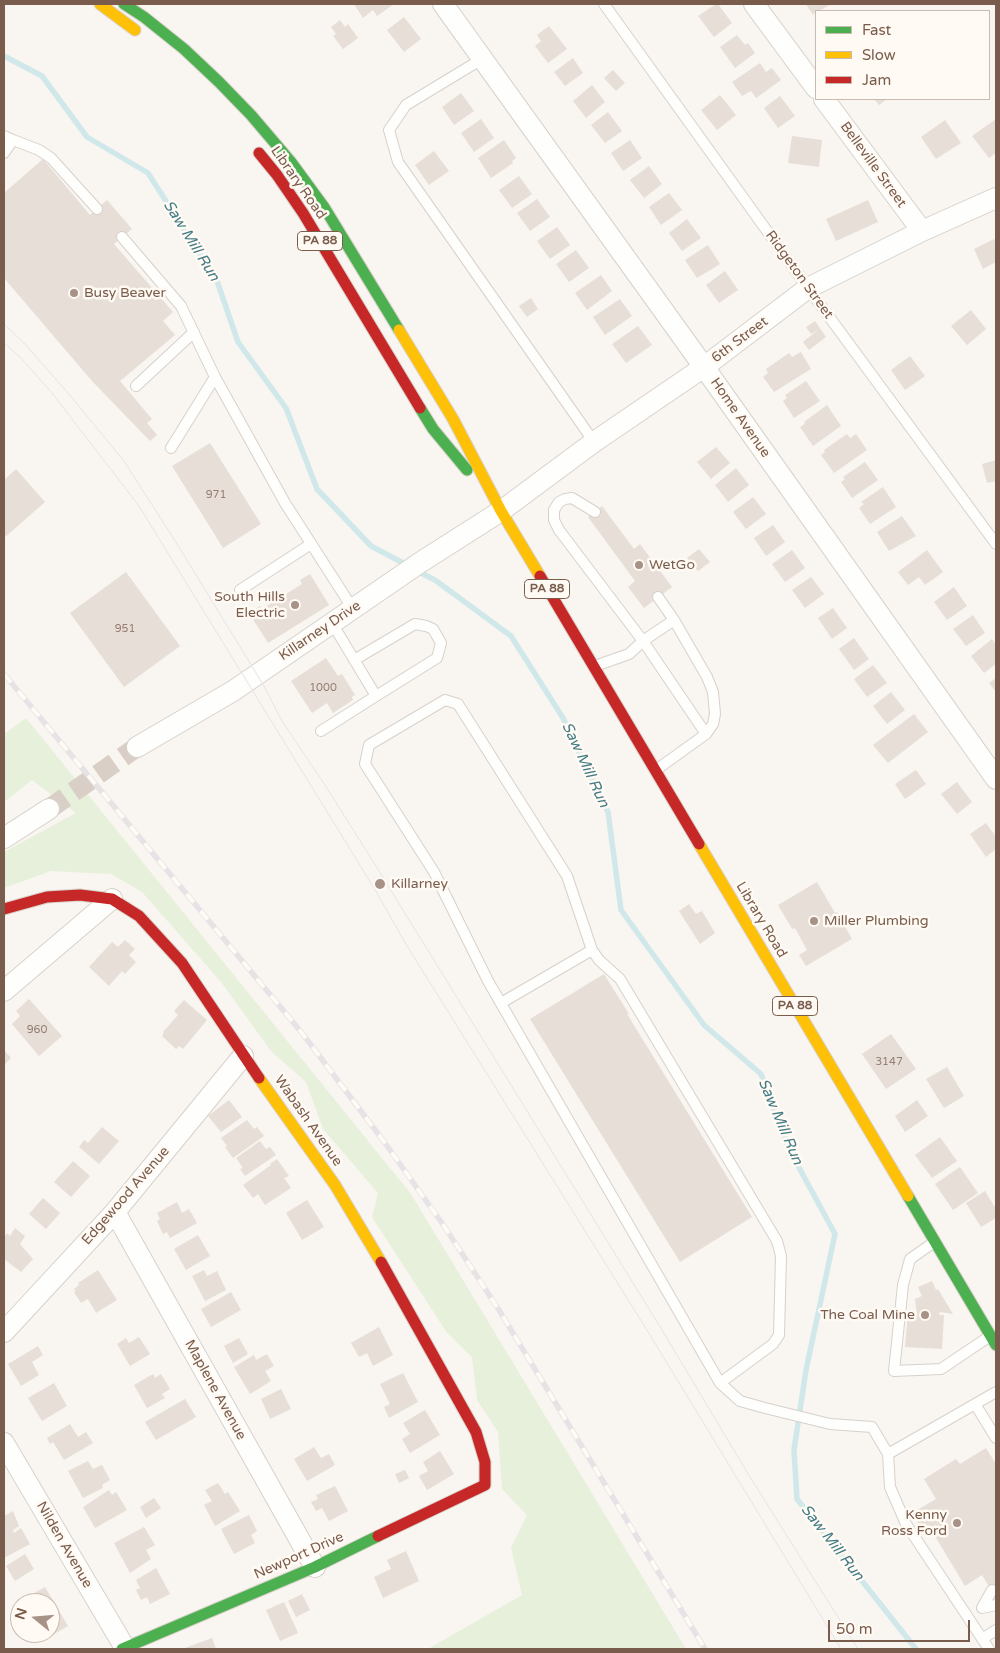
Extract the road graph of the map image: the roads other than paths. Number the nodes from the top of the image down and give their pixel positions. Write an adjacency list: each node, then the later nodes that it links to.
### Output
1 (100, 4): 6 (main road)
2 (124, 4): 24 (main road, Library Road / PA 88)
3 (443, 4): 7 (street, Home Avenue)
4 (604, 4): 17 (lane, Ridgeton Street)
5 (754, 4): 8 (street)
6 (143, 37)
7 (482, 59): 19 (street, Home Avenue); 22 (lane)
8 (815, 87)
9 (825, 100): 15 (street, Belleville Street)
10 (9, 138): 12 (lane); 14 (lane)
11 (249, 141): 24 (main road, Library Road / PA 88)
12 (4, 154)
13 (996, 198): 15 (street, 6th Street)
14 (98, 209)
15 (922, 232): 17 (street, 6th Street)
16 (122, 237): 18 (lane)
17 (808, 288): 19 (street, 6th Street); 27 (lane, Ridgeton Street)
18 (194, 332): 20 (lane); 21 (lane)
19 (704, 367): 22 (street, 6th Street); 41 (street, Home Avenue)
20 (215, 377): 23 (lane); 26 (lane)
21 (136, 386)
22 (594, 442): 24 (street, 6th Street)
23 (171, 448)
24 (501, 511): 30 (street, Killarney Drive); 35 (main road, Library Road / PA 88)
25 (595, 512): 33 (lane)
26 (311, 544): 28 (lane); 30 (lane)
27 (996, 544)
28 (240, 590)
29 (658, 597): 31 (lane)
30 (353, 609): 32 (street, Killarney Drive)
31 (674, 620): 33 (lane); 38 (lane)
32 (332, 623): 34 (lane); 39 (street, Killarney Drive)
33 (643, 641): 35 (lane); 38 (lane)
34 (354, 660): 36 (lane); 36 (lane)
35 (594, 666): 40 (main road, Library Road / PA 88)
36 (376, 696): 37 (lane)
37 (321, 731)
38 (706, 734): 40 (lane)
39 (137, 747)
40 (655, 770): 51 (main road, Library Road / PA 88)
41 (996, 779)
42 (49, 809): 43 (street)
43 (4, 838)
44 (112, 899): 45 (main road, Wabash Avenue); 47 (street); 49 (main road, Wabash Avenue)
45 (4, 909)
46 (592, 950): 48 (lane); 48 (lane); 54 (lane)
47 (4, 991)
48 (501, 1003): 54 (lane)
49 (243, 1056): 50 (street, Edgewood Avenue); 60 (main road, Wabash Avenue)
50 (115, 1212): 52 (street, Edgewood Avenue); 61 (street, Maplene Avenue)
51 (935, 1242): 53 (main road, Library Road / PA 88); 53 (lane)
52 (4, 1332)
53 (994, 1340)
54 (720, 1383): 59 (lane)
55 (996, 1392): 56 (lane)
56 (975, 1404): 57 (lane); 59 (lane)
57 (996, 1438)
58 (4, 1443): 68 (street, Nilden Avenue)
59 (888, 1454): 65 (lane)
60 (485, 1485): 61 (main road, Newport Drive)
61 (315, 1567): 68 (main road, Newport Drive)
62 (992, 1590): 64 (lane)
63 (996, 1605): 64 (lane)
64 (982, 1608): 65 (lane)
65 (968, 1618): 67 (lane)
66 (996, 1630): 67 (lane)
67 (982, 1639): 69 (lane)
68 (123, 1649)
69 (989, 1649)

